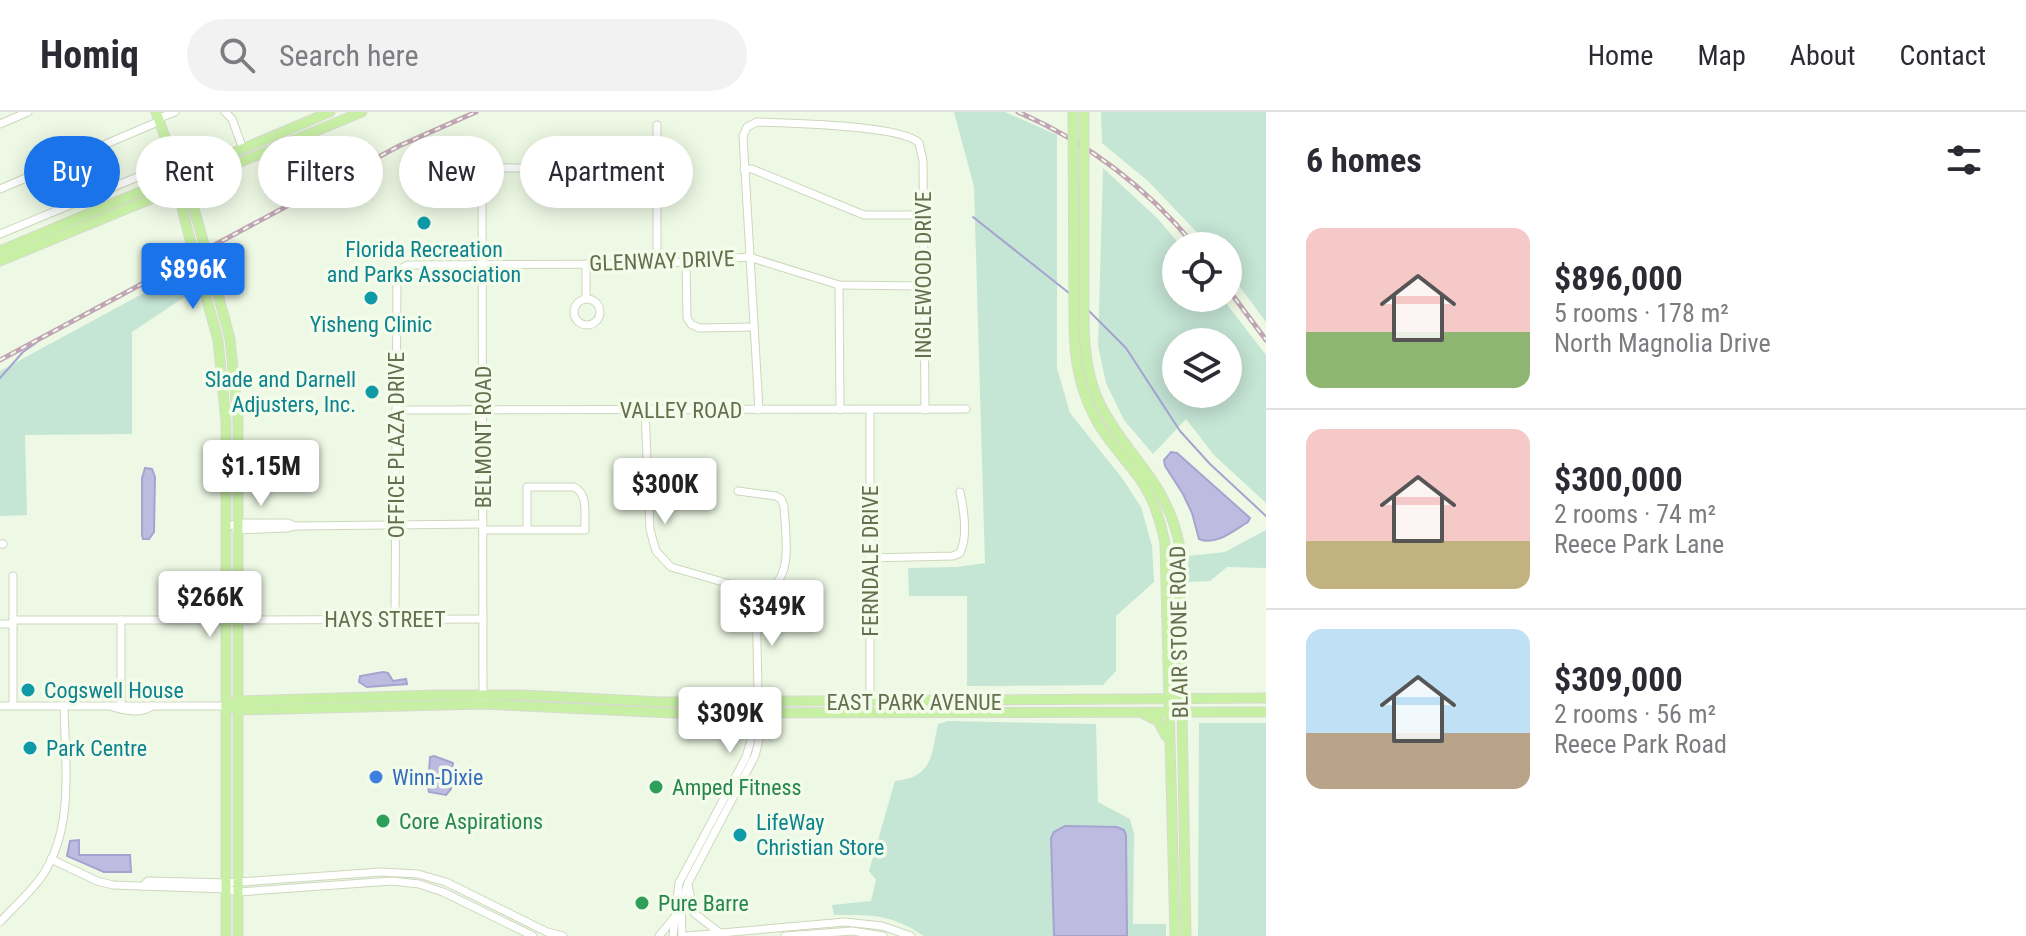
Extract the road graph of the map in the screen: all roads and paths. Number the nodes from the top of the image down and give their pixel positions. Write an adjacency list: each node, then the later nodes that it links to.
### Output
1 (28, 112): 10 (street)
2 (175, 112): 8 (street)
3 (225, 112): 15 (street)
4 (330, 112): 9 (main road)
5 (362, 112): 12 (main road)
6 (1073, 112): 41 (main road, BLAIR STONE ROAD, bridge)
7 (1084, 112): 41 (main road, BLAIR STONE ROAD, bridge)
8 (158, 117): 13 (main road); 20 (street)
9 (315, 118): 12 (main road); 15 (main road)
10 (0, 124)
11 (657, 125): 14 (street)
12 (320, 129): 16 (main road)
13 (166, 136)
14 (657, 136)
15 (243, 149)
16 (242, 158)
17 (520, 169): 36 (street, BELMONT ROAD)
18 (744, 169): 26 (street); 26 (street, INGLEWOOD DRIVE); 31 (street)
19 (136, 178): 28 (street)
20 (0, 189)
21 (136, 194): 27 (main road)
22 (136, 205): 29 (main road)
23 (181, 208): 44 (main road, bridge)
24 (193, 208): 43 (main road, bridge)
25 (657, 208): 35 (street)
26 (923, 215): 39 (street, INGLEWOOD DRIVE)
27 (54, 228): 29 (main road); 30 (main road)
28 (0, 234)
29 (47, 242): 32 (main road)
30 (0, 251)
31 (749, 257): 33 (street, GLENWAY DRIVE); 38 (street, GLENWAY DRIVE); 42 (street)
32 (0, 261)
33 (686, 262): 35 (street, GLENWAY DRIVE); 42 (street)
34 (586, 264): 35 (street, GLENWAY DRIVE); 36 (street, GLENWAY DRIVE); 40 (street)
35 (657, 264)
36 (482, 265): 37 (street, GLENWAY DRIVE); 47 (street, BELMONT ROAD)
37 (397, 271): 46 (street, OFFICE PLAZA DRIVE)
38 (839, 285): 39 (street, GLENWAY DRIVE); 50 (street)
39 (924, 286): 52 (street, INGLEWOOD DRIVE)
40 (586, 299)
41 (1079, 325): 65 (main road, BLAIR STONE ROAD); 66 (main road, BLAIR STONE ROAD)
42 (753, 327): 49 (street)
43 (228, 330): 44 (main road); 53 (main road)
44 (216, 332): 54 (main road)
45 (966, 409): 52 (street, VALLEY ROAD)
46 (396, 410): 47 (street, VALLEY ROAD); 57 (street, OFFICE PLAZA DRIVE)
47 (482, 410): 48 (street, VALLEY ROAD); 60 (street, BELMONT ROAD)
48 (645, 410): 49 (street, VALLEY ROAD); 64 (street)
49 (759, 410): 50 (street, VALLEY ROAD)
50 (840, 410): 51 (street, VALLEY ROAD)
51 (870, 410): 52 (street, VALLEY ROAD); 62 (street, FERNDALE DRIVE)
52 (925, 410)
53 (238, 420): 54 (main road); 59 (main road)
54 (226, 421): 58 (main road)
55 (738, 491): 64 (street)
56 (960, 492): 62 (street)
57 (396, 525): 59 (street); 60 (street); 67 (street, OFFICE PLAZA DRIVE)
58 (226, 527): 59 (street); 70 (main road)
59 (238, 527): 71 (main road)
60 (483, 527): 61 (street); 68 (street, BELMONT ROAD)
61 (527, 530): 61 (street)
62 (870, 558): 82 (street, FERNDALE DRIVE)
63 (13, 576): 72 (street)
64 (756, 593): 91 (street)
65 (1166, 595): 66 (main road); 74 (main road, BLAIR STONE ROAD)
66 (1181, 595): 78 (main road, BLAIR STONE ROAD)
67 (395, 619): 68 (street, HAYS STREET); 71 (street, HAYS STREET)
68 (483, 619): 81 (street, BELMONT ROAD)
69 (121, 620): 70 (street); 72 (street); 83 (street)
70 (226, 620): 89 (main road)
71 (238, 620): 75 (main road)
72 (13, 622): 73 (street); 84 (street)
73 (0, 624)
74 (1169, 675): 76 (main road); 77 (main road, BLAIR STONE ROAD)
75 (238, 680): 80 (main road); 90 (main road)
76 (1151, 698): 77 (main road, EAST PARK AVENUE); 82 (main road, EAST PARK AVENUE)
77 (1170, 698): 78 (main road, EAST PARK AVENUE); 92 (main road, BLAIR STONE ROAD)
78 (1181, 698): 79 (main road, EAST PARK AVENUE); 93 (main road, BLAIR STONE ROAD)
79 (1266, 698)
80 (264, 700): 81 (main road, EAST PARK AVENUE); 90 (main road, EAST PARK AVENUE)
81 (483, 700): 90 (main road, EAST PARK AVENUE); 91 (main road, EAST PARK AVENUE)
82 (870, 702): 91 (main road, EAST PARK AVENUE); 96 (street, FERNDALE DRIVE)
83 (121, 704): 87 (street, EAST PARK AVENUE); 88 (street, EAST PARK AVENUE)
84 (13, 705): 85 (street, EAST PARK AVENUE); 86 (street, EAST PARK AVENUE)
85 (0, 706)
86 (64, 706): 87 (street, EAST PARK AVENUE); 102 (street)
87 (108, 706): 88 (street, EAST PARK AVENUE)
88 (152, 706): 89 (street, EAST PARK AVENUE)
89 (226, 706): 90 (main road, EAST PARK AVENUE); 107 (main road)
90 (239, 706): 109 (main road)
91 (757, 708): 96 (main road, EAST PARK AVENUE); 105 (street); 111 (street)
92 (1170, 712): 93 (main road, EAST PARK AVENUE); 97 (main road, EAST PARK AVENUE); 99 (main road, BLAIR STONE ROAD)
93 (1181, 712): 94 (main road, EAST PARK AVENUE); 98 (main road, BLAIR STONE ROAD)
94 (1200, 712): 95 (main road, EAST PARK AVENUE); 98 (main road)
95 (1266, 712)
96 (870, 713): 97 (main road, EAST PARK AVENUE)
97 (1141, 713): 99 (main road)
98 (1182, 745): 101 (main road, BLAIR STONE ROAD)
99 (1170, 746): 100 (main road, BLAIR STONE ROAD)
100 (1173, 810): 101 (main road); 126 (main road, BLAIR STONE ROAD)
101 (1186, 810): 127 (main road, BLAIR STONE ROAD)
102 (51, 859): 107 (street); 113 (street)
103 (345, 874): 104 (street); 106 (street); 109 (street)
104 (428, 876): 108 (street); 110 (street)
105 (688, 883): 115 (street); 122 (street)
106 (345, 885): 108 (street); 109 (street)
107 (226, 886): 109 (street); 116 (main road)
108 (425, 886): 112 (street)
109 (238, 887): 117 (main road)
110 (506, 912): 112 (street); 119 (street)
111 (674, 917): 120 (street); 121 (street)
112 (501, 921): 118 (street)
113 (0, 922)
114 (831, 927): 115 (street); 123 (street); 124 (street); 125 (street)
115 (720, 933): 122 (street)
116 (226, 936)
117 (238, 936)
118 (533, 936)
119 (563, 936)
120 (659, 936)
121 (673, 936)
122 (685, 936)
123 (785, 936)
124 (883, 936)
125 (911, 936)
126 (1175, 936)
127 (1186, 936)

